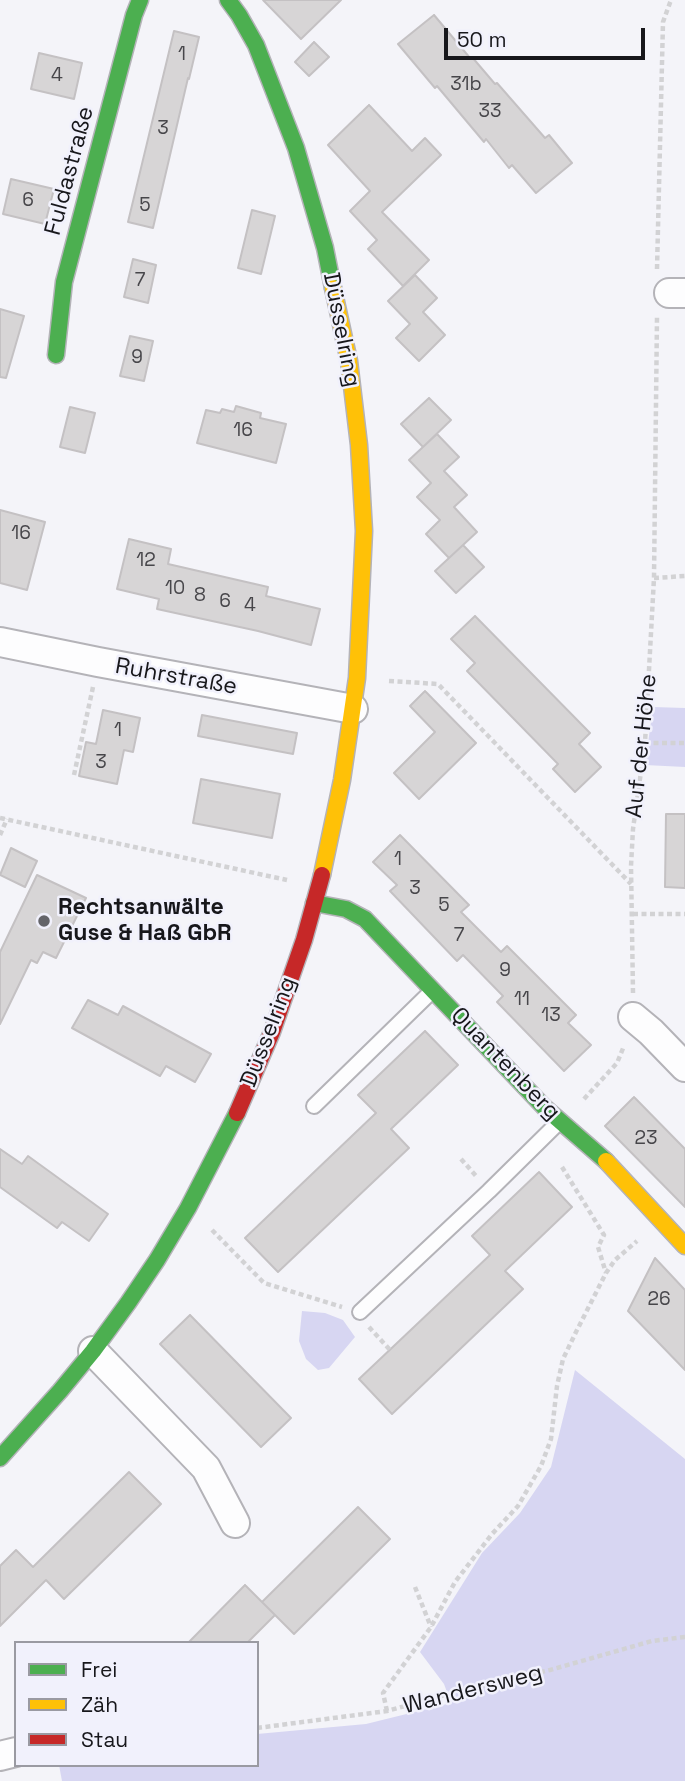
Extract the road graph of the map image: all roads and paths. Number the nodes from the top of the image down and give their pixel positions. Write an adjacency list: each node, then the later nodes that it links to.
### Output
1 (140, 0): 3 (street, Fuldastraße)
2 (228, 0): 6 (street, Düsselring)
3 (56, 355)
4 (685, 576): 9 (path, Auf der Höhe)
5 (0, 642): 8 (street, Ruhrstraße)
6 (357, 678): 8 (street, Düsselring); 15 (path)
7 (94, 683): 11 (path)
8 (353, 709): 16 (street, Düsselring)
9 (645, 743): 10 (path); 15 (path, Auf der Höhe)
10 (685, 743)
11 (74, 775)
12 (0, 818): 13 (path)
13 (7, 819): 14 (path); 16 (path)
14 (0, 835)
15 (631, 884): 17 (path, Auf der Höhe)
16 (317, 895): 19 (street, Quantenberg); 26 (street, Düsselring)
17 (633, 914): 18 (path); 20 (path, Auf der Höhe)
18 (685, 914)
19 (433, 990): 22 (lane); 23 (street, Quantenberg)
20 (633, 1017): 21 (street); 23 (path, Auf der Höhe)
21 (685, 1067)
22 (314, 1106)
23 (544, 1107): 24 (street, Quantenberg)
24 (560, 1121): 25 (lane); 27 (street, Quantenberg)
25 (544, 1136): 29 (path); 30 (lane)
26 (188, 1208): 30 (path); 32 (street, Düsselring)
27 (663, 1222): 28 (street, Quantenberg); 29 (path)
28 (685, 1246)
29 (606, 1273): 36 (path)
30 (360, 1312): 31 (path)
31 (390, 1350)
32 (93, 1351): 33 (street, Düsselring); 34 (street)
33 (0, 1458)
34 (235, 1523)
35 (415, 1587): 36 (path)
36 (431, 1627): 38 (path)
37 (685, 1637): 38 (path, Wandersweg)
38 (387, 1711): 39 (path, Wandersweg)
39 (259, 1728)

